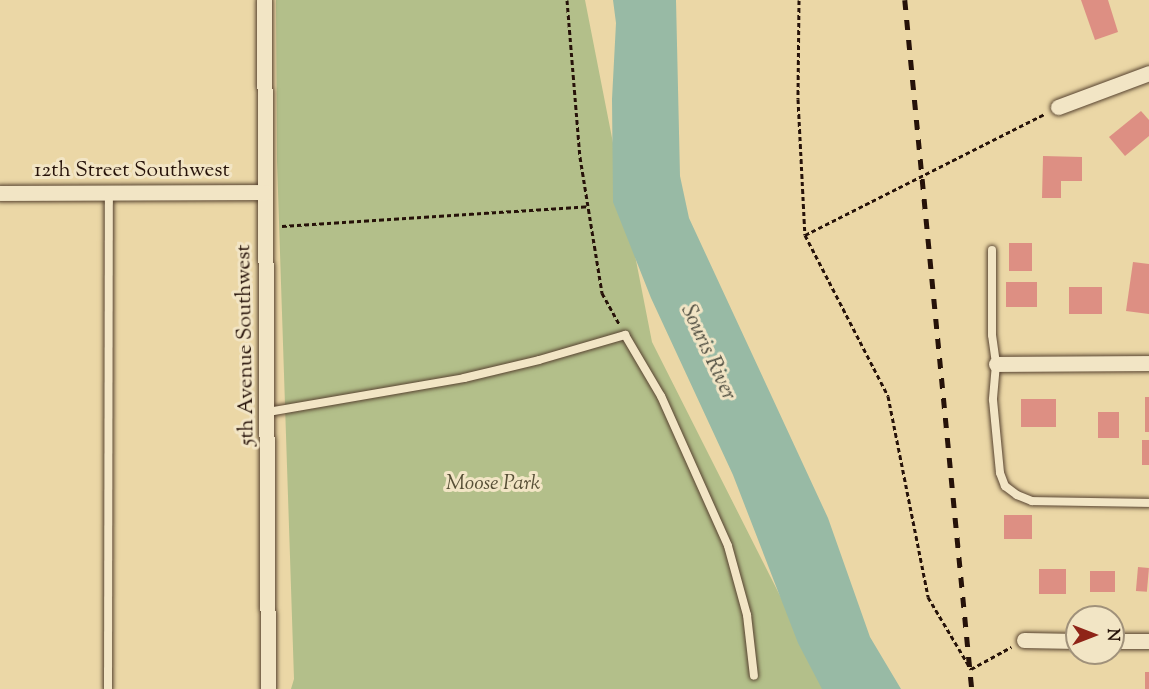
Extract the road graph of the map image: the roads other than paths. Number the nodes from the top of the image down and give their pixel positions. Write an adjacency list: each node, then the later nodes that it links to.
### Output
1 (264, 0): 5 (street, 5th Avenue Southwest)
2 (1149, 73): 3 (street)
3 (1058, 107)
4 (109, 192): 5 (street, 12th Street Southwest); 6 (street, 12th Street Southwest); 17 (lane)
5 (265, 192): 10 (street, 5th Avenue Southwest)
6 (0, 193)
7 (992, 250): 9 (lane)
8 (1149, 363): 9 (street)
9 (996, 364): 11 (lane)
10 (268, 412): 16 (lane); 18 (street, 5th Avenue Southwest)
11 (1149, 502)
12 (1024, 640): 13 (street)
13 (1065, 640)
14 (1125, 641): 15 (street)
15 (1149, 641)
16 (754, 676)
17 (108, 689)
18 (268, 689)

